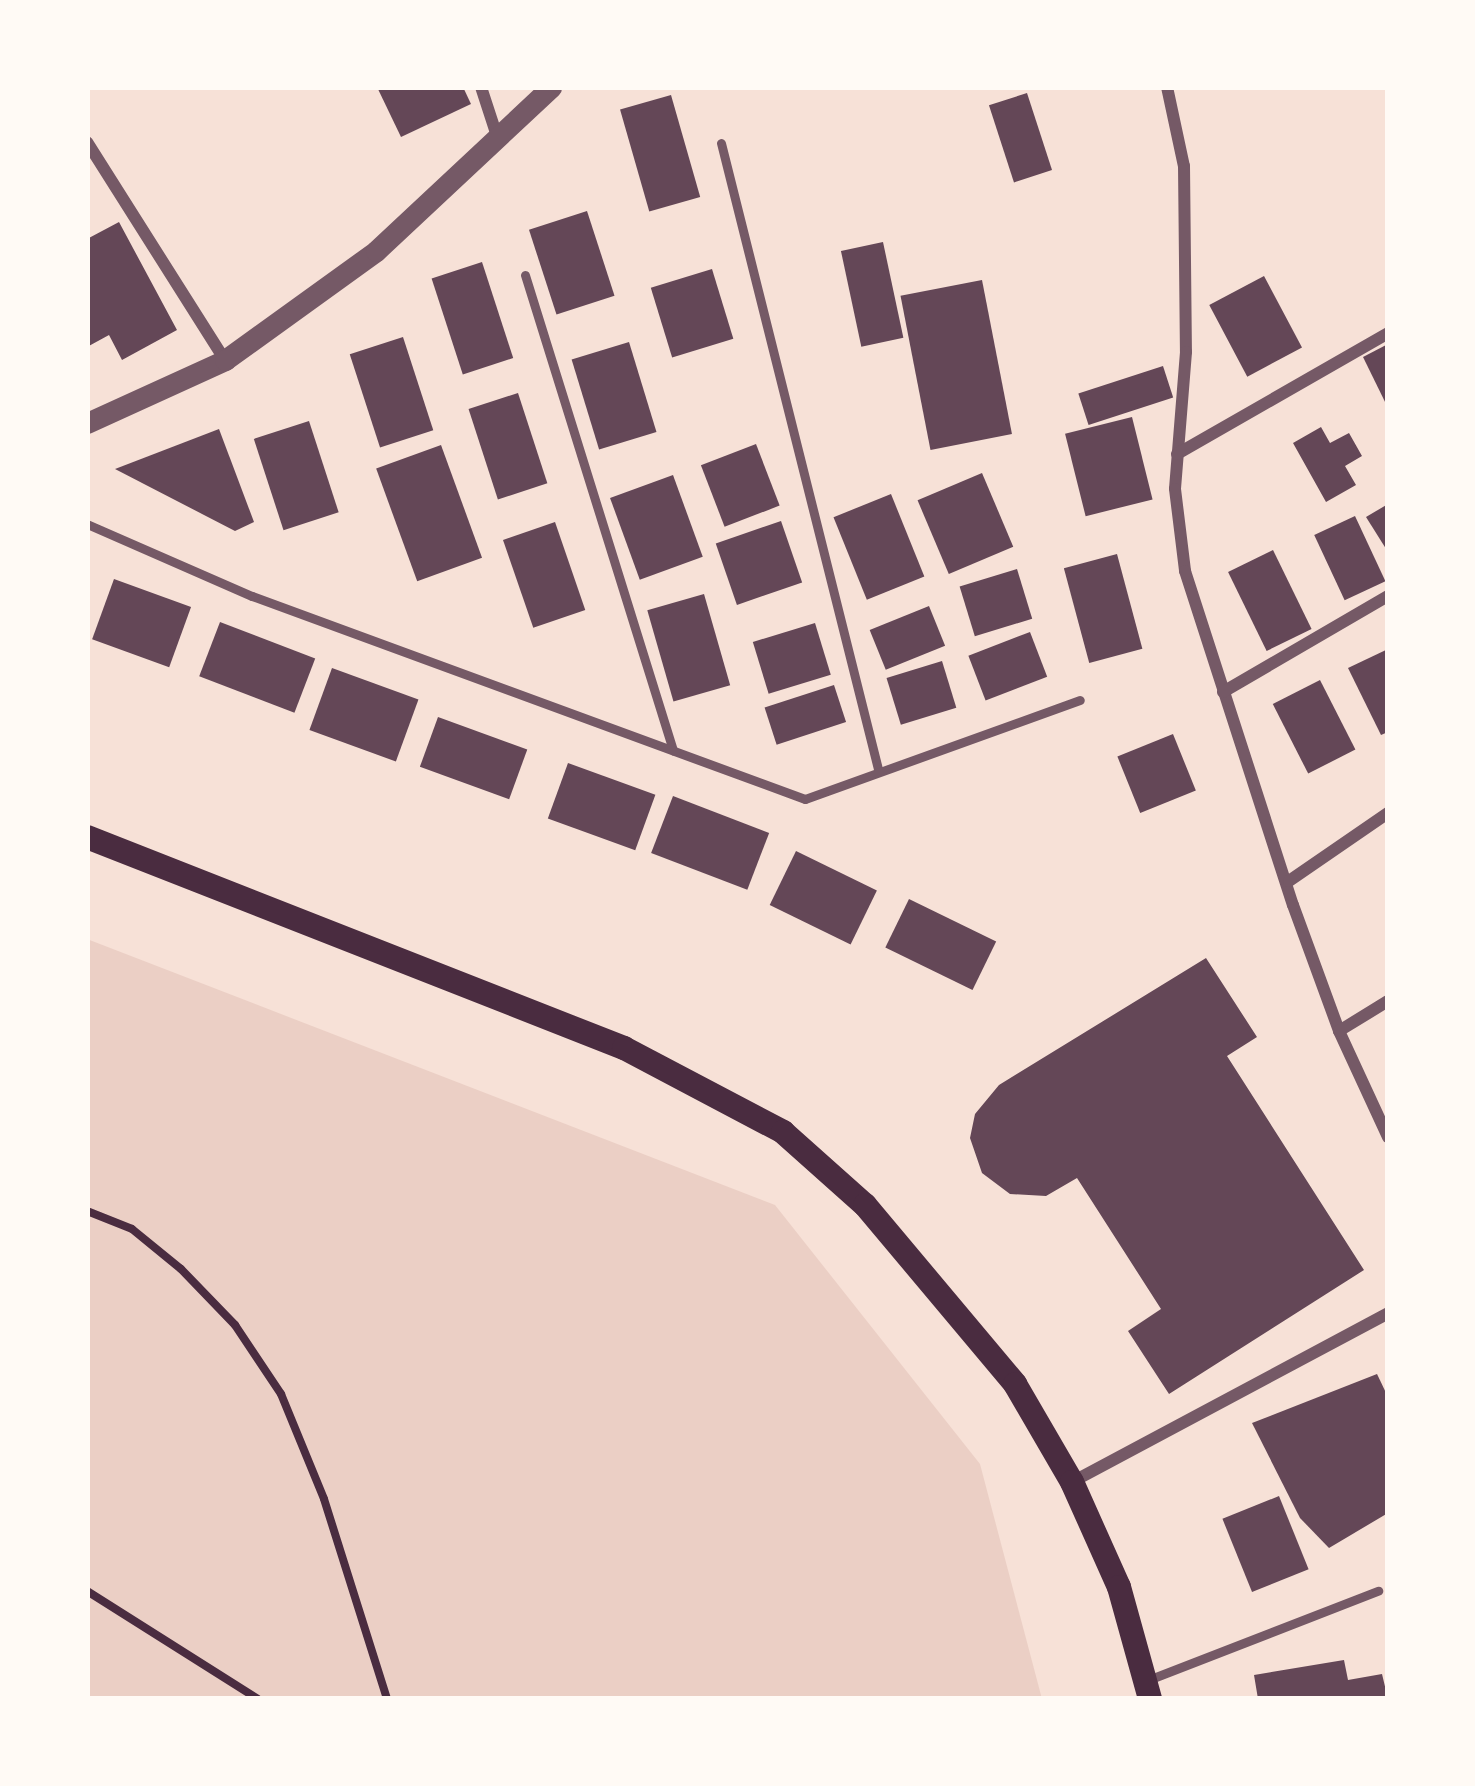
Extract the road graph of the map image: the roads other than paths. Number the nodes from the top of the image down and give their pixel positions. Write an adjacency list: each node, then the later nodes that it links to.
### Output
1 (481, 87): 4 (street)
2 (551, 87): 4 (street)
3 (1167, 87): 11 (street)
4 (498, 140): 9 (street)
5 (87, 142): 9 (street)
6 (721, 143): 17 (lane)
7 (526, 275): 16 (lane)
8 (1388, 333): 11 (street)
9 (225, 360): 10 (street)
10 (87, 423)
11 (1177, 454): 14 (street)
12 (87, 524): 16 (lane)
13 (1388, 596): 14 (street)
14 (1223, 692): 20 (street)
15 (1080, 700): 17 (lane)
16 (673, 750): 17 (lane)
17 (878, 769)
18 (1388, 813): 20 (street)
19 (87, 837): 25 (main road)
20 (1289, 881): 22 (street)
21 (1388, 1001): 22 (street)
22 (1339, 1031): 23 (street)
23 (1388, 1137)
24 (1388, 1313): 25 (street)
25 (1072, 1482): 27 (main road)
26 (1378, 1591): 27 (lane)
27 (1148, 1690)

